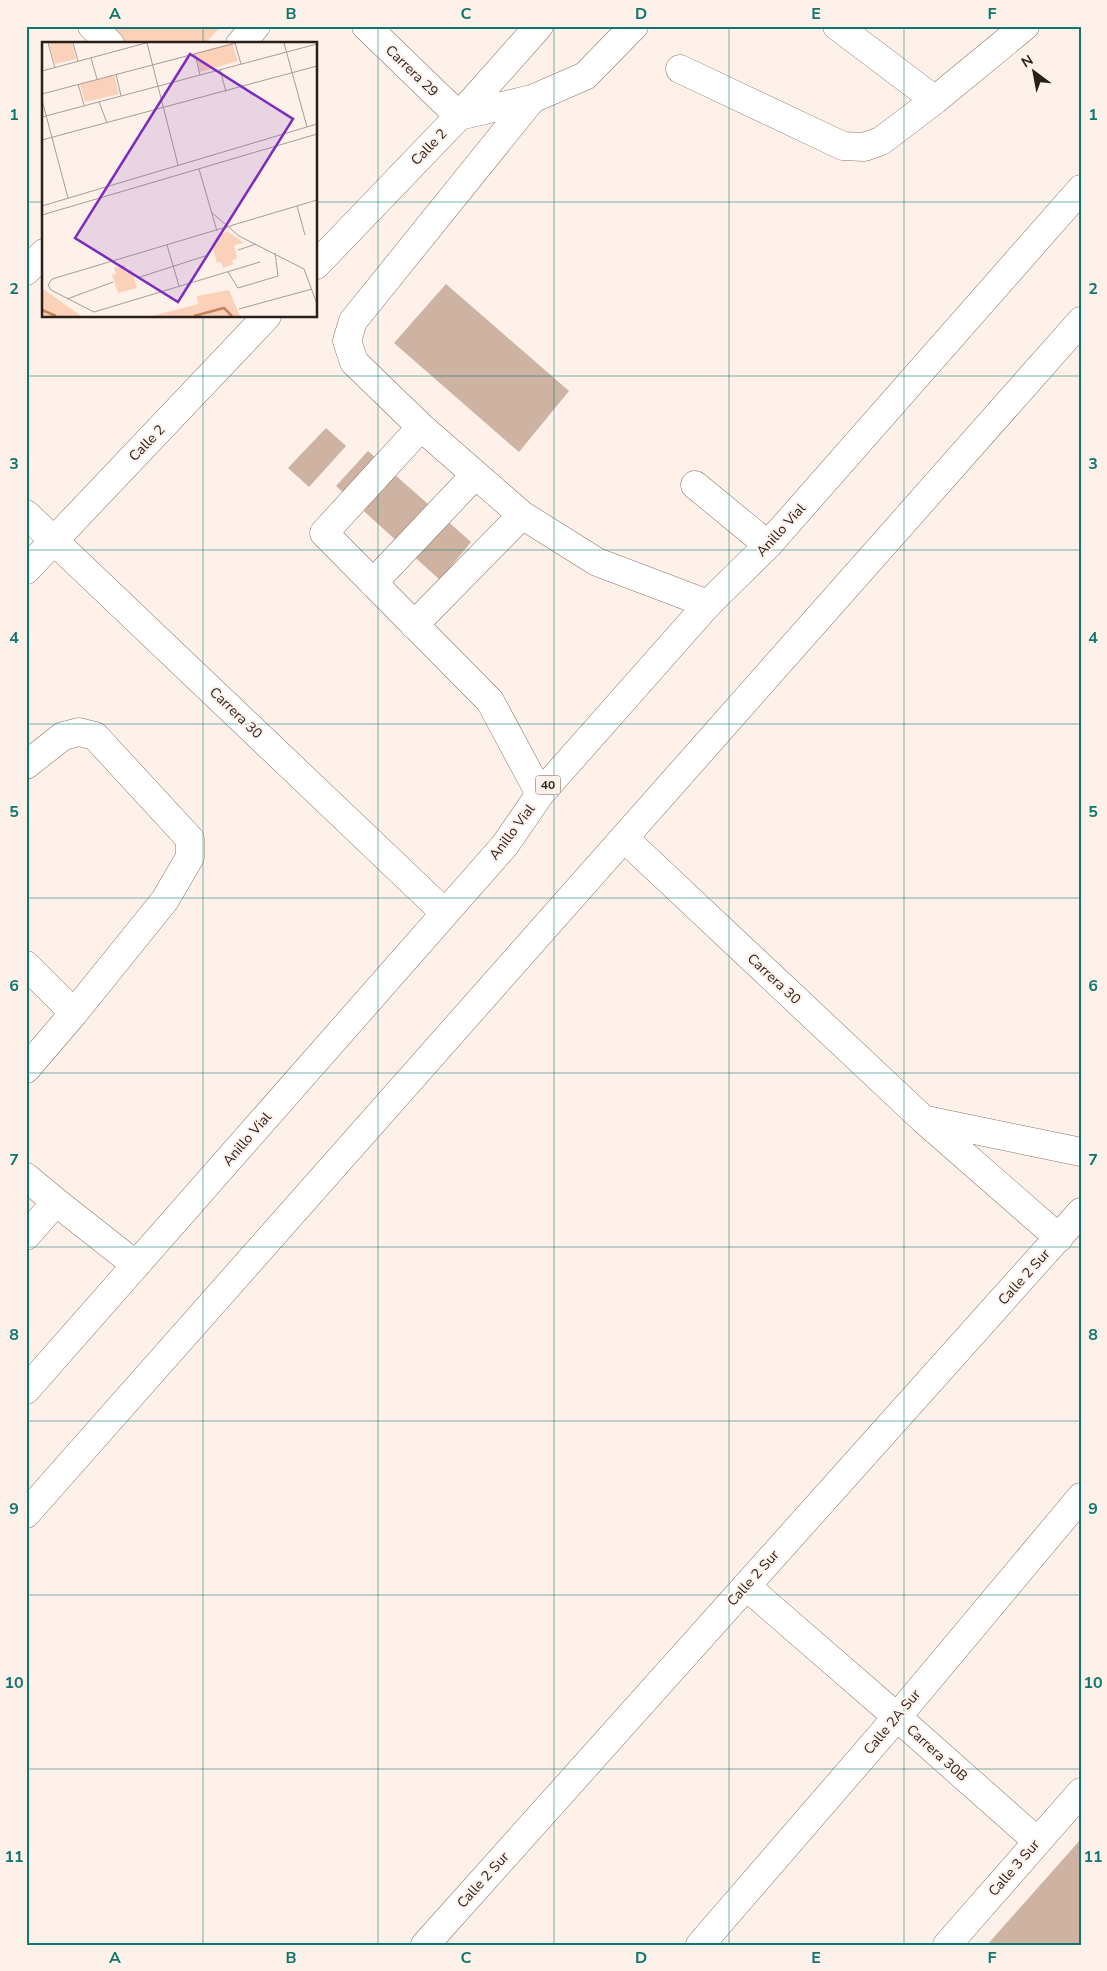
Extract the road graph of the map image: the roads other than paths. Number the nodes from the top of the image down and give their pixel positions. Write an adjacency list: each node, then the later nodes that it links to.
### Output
1 (92, 26): 8 (main road)
2 (256, 26): 9 (main road)
3 (366, 26): 13 (main road, Carrera 29)
4 (539, 26): 13 (main road, Calle 2)
5 (634, 26): 11 (main road)
6 (837, 26): 12 (main road)
7 (1025, 26): 12 (main road)
8 (108, 42)
9 (242, 42)
10 (680, 69): 12 (main road)
11 (532, 99): 13 (main road); 20 (main road)
12 (935, 100)
13 (459, 116): 16 (main road, Calle 2)
14 (1081, 189): 26 (main road, Anillo Vial / 40)
15 (42, 255): 17 (main road)
16 (318, 263)
17 (26, 271)
18 (265, 318): 25 (main road, Calle 2)
19 (1081, 320): 33 (main road)
20 (421, 427): 21 (main road); 28 (main road)
21 (475, 475): 24 (main road); 28 (main road)
22 (695, 484): 26 (main road)
23 (26, 514): 25 (main road, Carrera 30)
24 (522, 515): 29 (main road); 30 (main road)
25 (54, 540): 27 (main road, Calle 2); 34 (main road, Carrera 30)
26 (768, 546): 29 (main road, Anillo Vial / 40)
27 (26, 570)
28 (373, 583): 30 (main road)
29 (708, 604): 32 (main road, Anillo Vial / 40)
30 (414, 625): 32 (main road)
31 (26, 765): 36 (main road)
32 (540, 794): 34 (main road, Anillo Vial / 40)
33 (624, 838): 38 (main road, Carrera 30); 48 (main road)
34 (445, 913): 45 (main road, Anillo Vial / 40)
35 (26, 965): 36 (main road)
36 (74, 1013): 37 (main road)
37 (26, 1069)
38 (924, 1120): 39 (main road); 44 (main road, Carrera 30)
39 (1081, 1152)
40 (26, 1176): 41 (main road)
41 (56, 1202): 43 (main road); 45 (main road)
42 (1081, 1212): 44 (main road, Calle 2 Sur)
43 (26, 1236)
44 (1059, 1238): 49 (main road, Calle 2 Sur)
45 (136, 1265): 46 (main road, Anillo Vial / 40)
46 (26, 1390)
47 (1081, 1497): 50 (main road, Calle 2A Sur)
48 (26, 1514)
49 (746, 1586): 50 (main road, Carrera 30B); 53 (main road, Calle 2 Sur)
50 (897, 1717): 52 (main road, Carrera 30B); 54 (main road, Calle 2A Sur)
51 (1081, 1792): 52 (main road, Calle 3 Sur)
52 (1037, 1841): 55 (main road, Calle 3 Sur)
53 (425, 1945)
54 (700, 1945)
55 (947, 1945)

